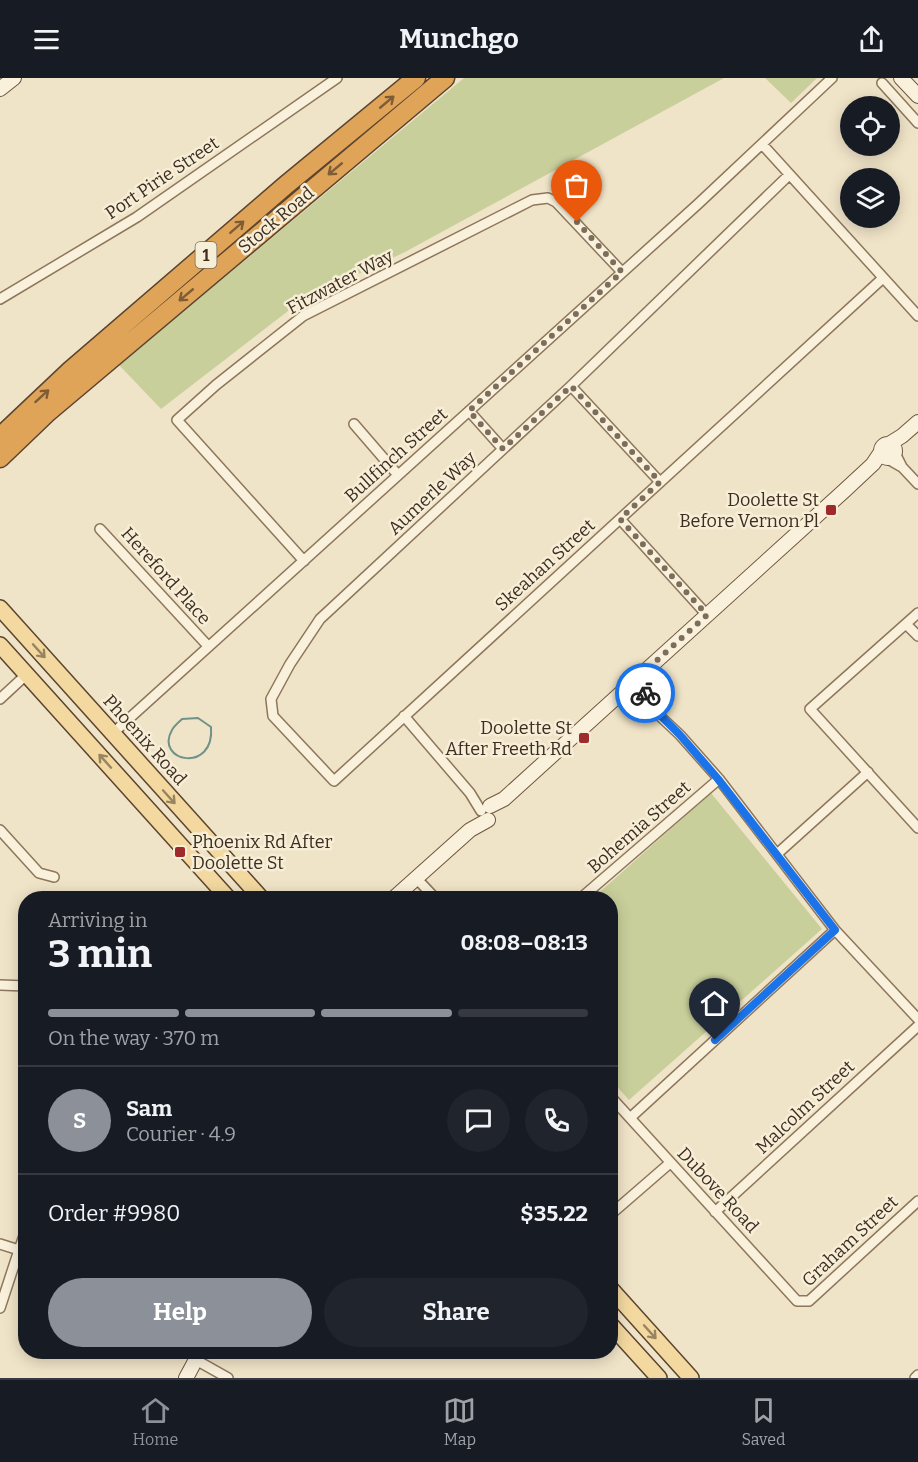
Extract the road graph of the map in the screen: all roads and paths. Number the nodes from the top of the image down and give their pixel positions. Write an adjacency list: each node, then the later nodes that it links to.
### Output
1 (14, 78): 8 (street)
2 (337, 78): 15 (street, Port Pirie Street)
3 (416, 78): 21 (highway, Stock Road / 1, one-way to 3)
4 (444, 78): 24 (highway, Stock Road / 1, one-way to 24)
5 (832, 78): 11 (street, Bullfinch Street)
6 (901, 78): 9 (street)
7 (882, 83): 10 (street)
8 (0, 88)
9 (918, 96)
10 (918, 123)
11 (762, 144): 12 (street); 13 (street, Bullfinch Street)
12 (789, 175): 14 (street); 17 (street, Aumerle Way)
13 (622, 272): 18 (street, Bullfinch Street); 30 (street, Fitzwater Way)
14 (883, 278): 16 (street); 26 (street, Skeahan Street)
15 (0, 299)
16 (918, 316)
17 (571, 386): 22 (street, Aumerle Way); 26 (street)
18 (469, 411): 22 (street); 25 (street, Bullfinch Street)
19 (918, 422): 23 (street)
20 (354, 424): 25 (street)
21 (0, 436)
22 (503, 449): 41 (street, Aumerle Way)
23 (889, 453): 27 (street); 33 (street)
24 (0, 458)
25 (398, 475): 30 (street, Bullfinch Street)
26 (660, 482): 28 (street, Skeahan Street)
27 (918, 484)
28 (620, 519): 33 (street); 42 (street, Skeahan Street)
29 (100, 529): 37 (street, Hereford Place)
30 (304, 561): 37 (street, Bullfinch Street)
31 (0, 608): 43 (main road, Phoenix Road, one-way to 43)
32 (918, 613): 34 (street)
33 (707, 615): 39 (street)
34 (906, 624): 35 (street); 44 (street)
35 (918, 636)
36 (0, 645): 38 (main road)
37 (208, 646): 43 (street, Bullfinch Street)
38 (27, 674): 40 (street); 52 (main road, one-way to 38)
39 (631, 683): 45 (street); 46 (street)
40 (0, 699)
41 (271, 699): 42 (street, Skeahan Street)
42 (404, 716): 46 (street)
43 (112, 734): 53 (main road, Phoenix Road, one-way to 53)
44 (868, 772): 47 (street); 49 (street)
45 (718, 779): 49 (street); 56 (street, Bohemia Street)
46 (487, 811): 51 (street)
47 (918, 828)
48 (0, 830): 50 (street)
49 (777, 855): 57 (street)
50 (54, 878)
51 (417, 879): 54 (street); 55 (street)
52 (222, 891)
53 (255, 891)
54 (402, 891)
55 (428, 891)
56 (589, 891)
57 (835, 930): 60 (street); 63 (street)
58 (0, 985): 59 (street)
59 (18, 986)
60 (918, 1019)
61 (918, 1026): 67 (street, Malcolm Street)
62 (618, 1105): 63 (street, Dubove Road)
63 (630, 1118): 64 (street, Dubove Road)
64 (670, 1163): 66 (street); 67 (street, Dubove Road)
65 (918, 1201): 72 (street, Graham Street)
66 (618, 1208)
67 (715, 1212): 72 (street, Dubove Road)
68 (0, 1244): 69 (street)
69 (18, 1250)
70 (18, 1253): 73 (street)
71 (618, 1297): 83 (main road, one-way to 83)
72 (803, 1301)
73 (0, 1308)
74 (618, 1333): 82 (main road)
75 (200, 1359): 79 (street)
76 (201, 1359): 80 (street)
77 (204, 1359): 81 (street)
78 (918, 1375): 84 (street)
79 (186, 1378)
80 (195, 1378)
81 (228, 1378)
82 (659, 1378)
83 (691, 1378)
84 (915, 1378)

